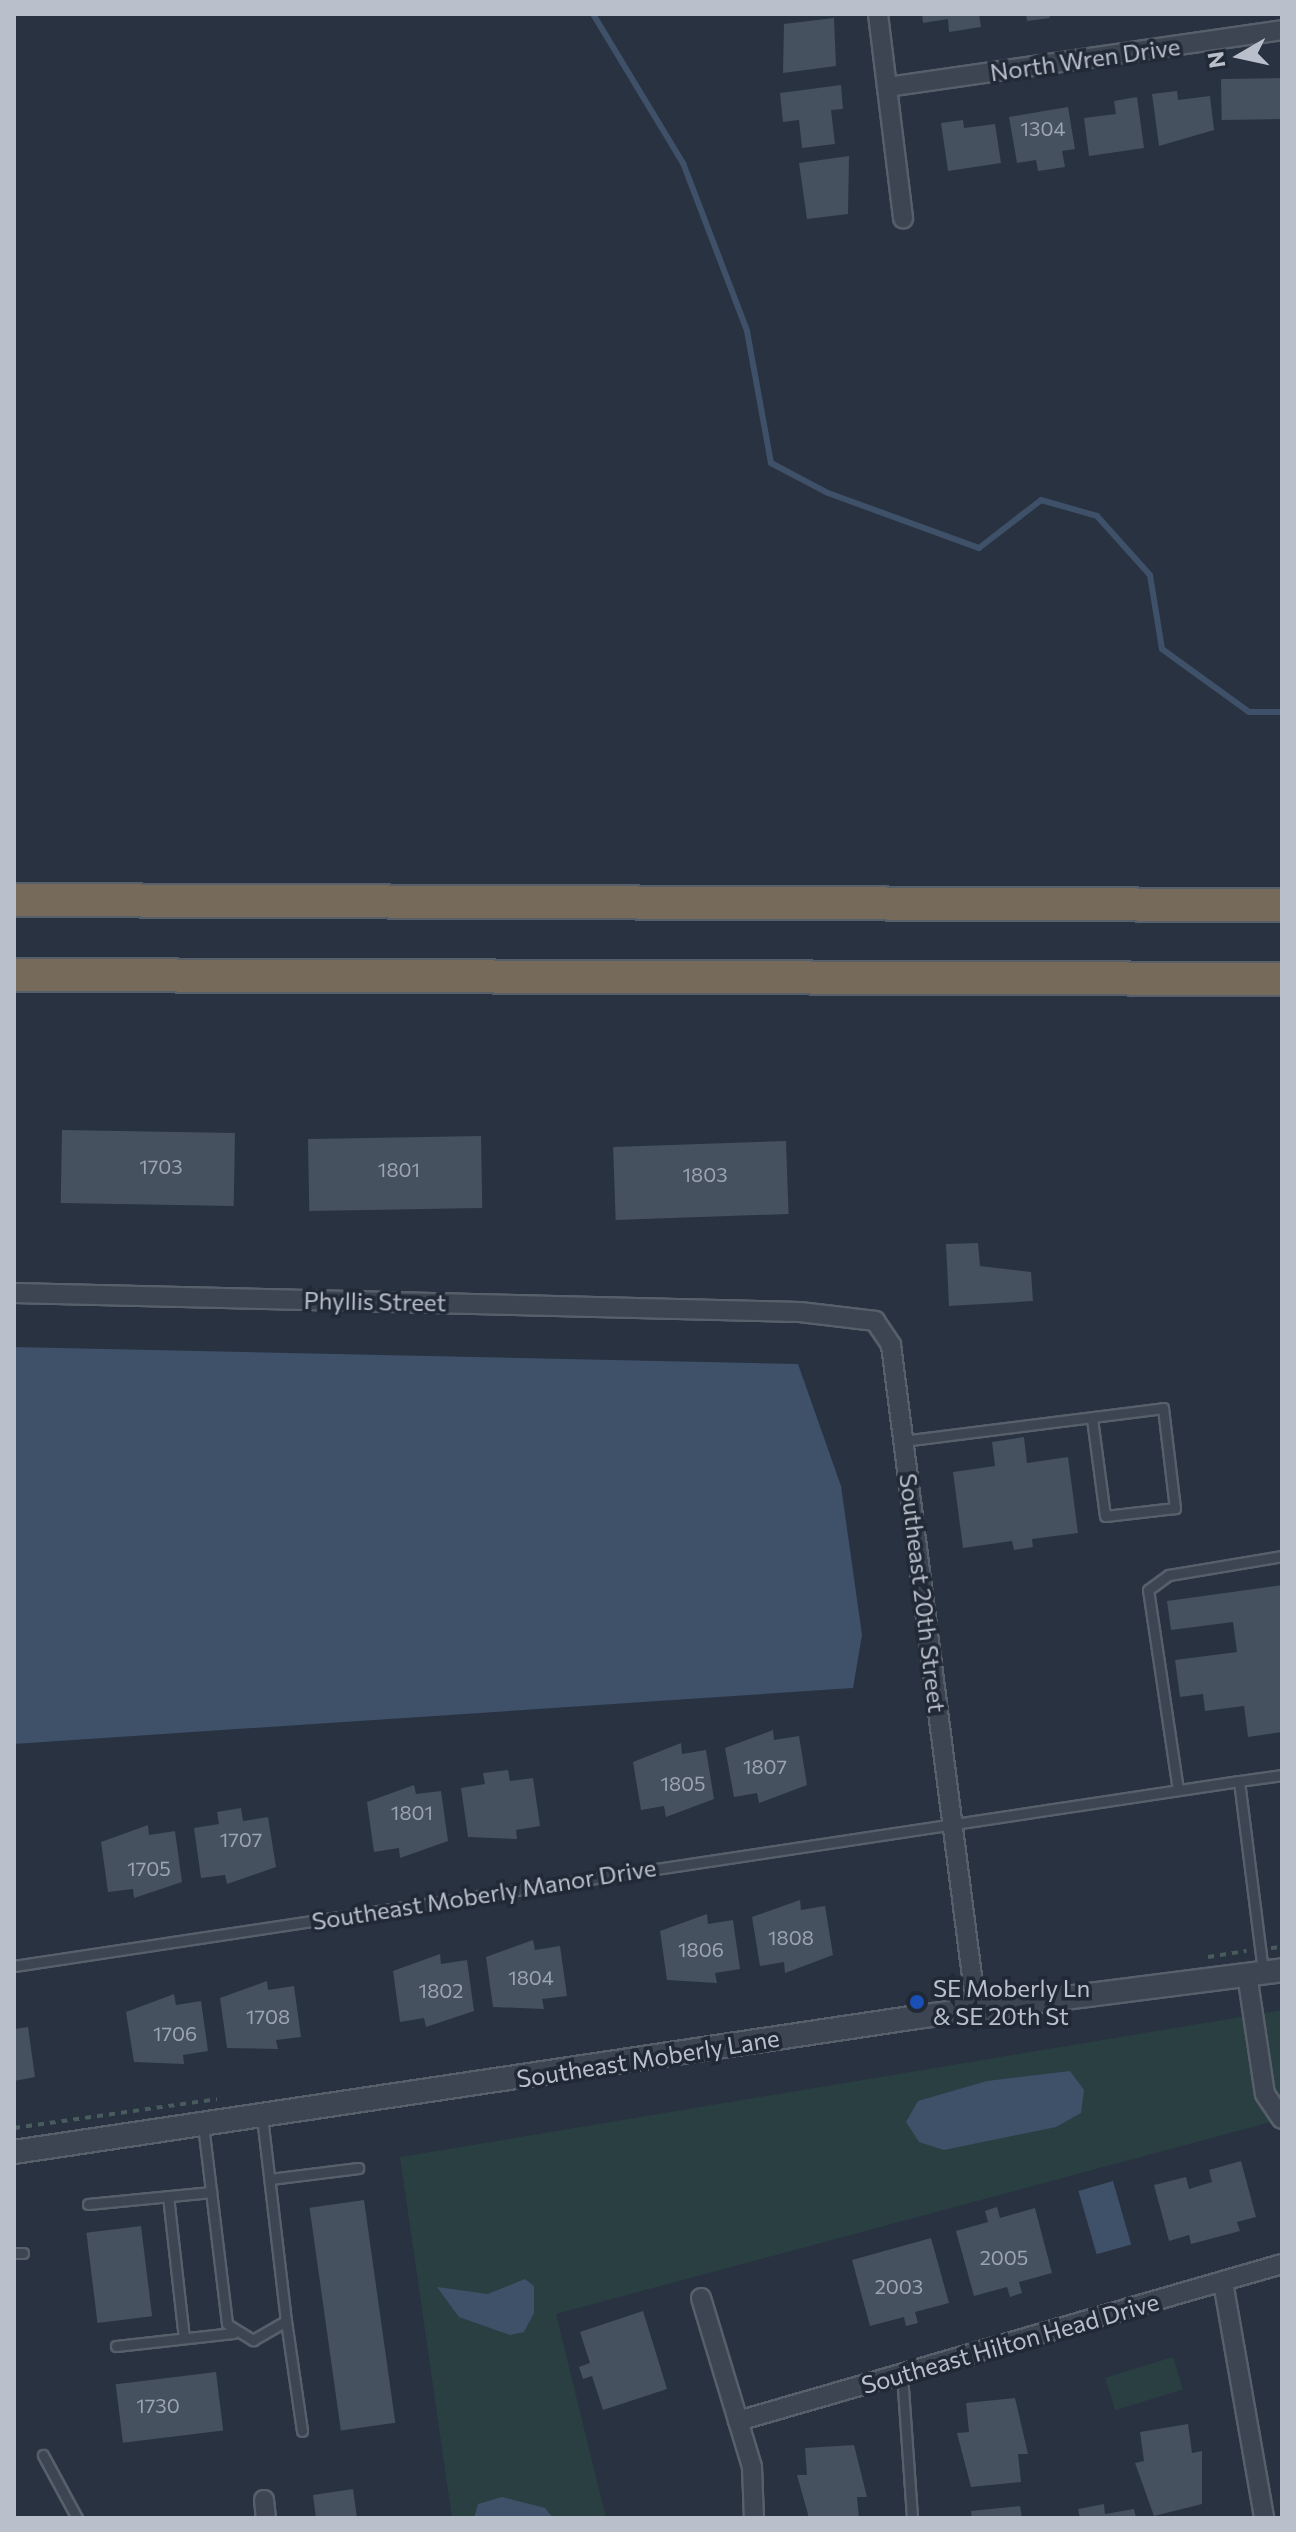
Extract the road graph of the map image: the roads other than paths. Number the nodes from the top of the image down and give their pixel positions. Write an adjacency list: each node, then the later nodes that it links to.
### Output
1 (878, 14): 3 (street)
2 (1282, 30): 3 (street, North Wren Drive)
3 (887, 87): 4 (street)
4 (903, 218)
5 (14, 900): 6 (highway)
6 (1282, 905)
7 (14, 975): 8 (highway)
8 (1282, 979)
9 (14, 1293): 10 (street, Phyllis Street)
10 (735, 1310): 12 (street, Southeast 20th Street)
11 (1092, 1418): 11 (lane); 12 (lane)
12 (903, 1441): 17 (street, Southeast 20th Street)
13 (1282, 1556): 16 (lane)
14 (1282, 1775): 15 (lane, Southeast Moberly Manor Drive)
15 (1239, 1781): 16 (lane, Southeast Moberly Manor Drive); 19 (lane)
16 (1178, 1790): 17 (lane, Southeast Moberly Manor Drive)
17 (953, 1823): 18 (lane, Southeast Moberly Manor Drive); 20 (street, Southeast 20th Street)
18 (14, 1966)
19 (1269, 1972): 20 (street, Southeast Moberly Lane); 22 (street)
20 (976, 2008): 21 (street, Southeast Moberly Lane)
21 (262, 2117): 23 (street, Southeast Moberly Lane); 26 (lane)
22 (1282, 2119)
23 (203, 2125): 24 (street, Southeast Moberly Lane); 27 (lane)
24 (14, 2152)
25 (358, 2168): 26 (lane)
26 (270, 2179): 33 (lane)
27 (211, 2192): 28 (lane); 34 (lane)
28 (168, 2196): 29 (lane); 35 (lane)
29 (88, 2204)
30 (1282, 2264): 31 (street, Southeast Hilton Head Drive)
31 (1223, 2282): 37 (street, Southeast Hilton Head Drive); 44 (street)
32 (701, 2298): 38 (street)
33 (286, 2321): 34 (lane); 39 (lane)
34 (233, 2333): 35 (lane)
35 (184, 2338): 36 (lane)
36 (116, 2346)
37 (902, 2374): 38 (street, Southeast Hilton Head Drive); 43 (lane)
38 (738, 2421): 42 (street)
39 (302, 2431)
40 (43, 2455): 41 (lane)
41 (77, 2518)
42 (754, 2518)
43 (912, 2518)
44 (1264, 2518)

